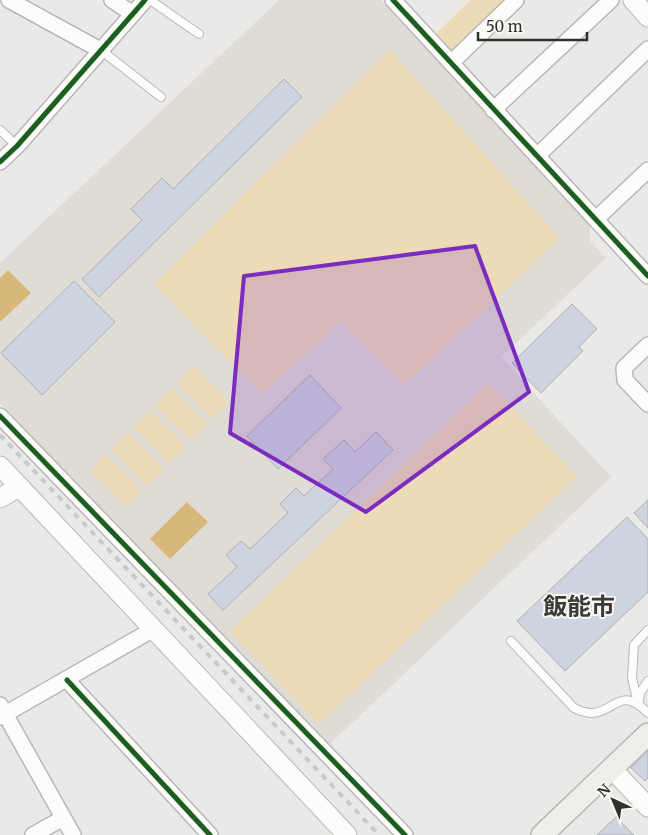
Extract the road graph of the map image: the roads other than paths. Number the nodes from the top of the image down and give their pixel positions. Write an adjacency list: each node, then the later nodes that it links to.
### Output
1 (9, 0): 13 (street)
2 (112, 0): 9 (street)
3 (145, 0): 9 (street)
4 (150, 0): 11 (lane)
5 (393, 0): 14 (street)
6 (516, 0): 14 (street)
7 (611, 0): 16 (street)
8 (633, 0): 10 (street)
9 (133, 14): 13 (street)
10 (648, 17)
11 (199, 34)
12 (648, 49): 19 (street)
13 (102, 51): 15 (lane); 18 (street)
14 (451, 63): 16 (street)
15 (161, 97)
16 (494, 110): 19 (street)
17 (0, 130): 18 (lane)
18 (17, 146): 20 (street)
19 (537, 156): 22 (street)
20 (0, 162)
21 (648, 170): 22 (street)
22 (596, 219): 23 (street)
23 (648, 276)
24 (648, 344): 25 (street)
25 (648, 404)
26 (0, 416): 46 (street)
27 (0, 466): 28 (street)
28 (19, 487): 29 (street); 31 (street)
29 (0, 498)
30 (647, 629): 35 (lane)
31 (152, 630): 33 (street); 45 (street)
32 (512, 641): 35 (lane)
33 (67, 680): 36 (street); 44 (street)
34 (648, 681): 35 (lane)
35 (638, 703): 37 (lane)
36 (2, 712): 41 (street)
37 (648, 713)
38 (648, 734): 39 (main road)
39 (612, 768): 40 (street); 47 (main road)
40 (648, 807)
41 (64, 818): 42 (street); 43 (street)
42 (32, 835)
43 (73, 835)
44 (210, 835)
45 (347, 835)
46 (405, 835)
47 (542, 835)

